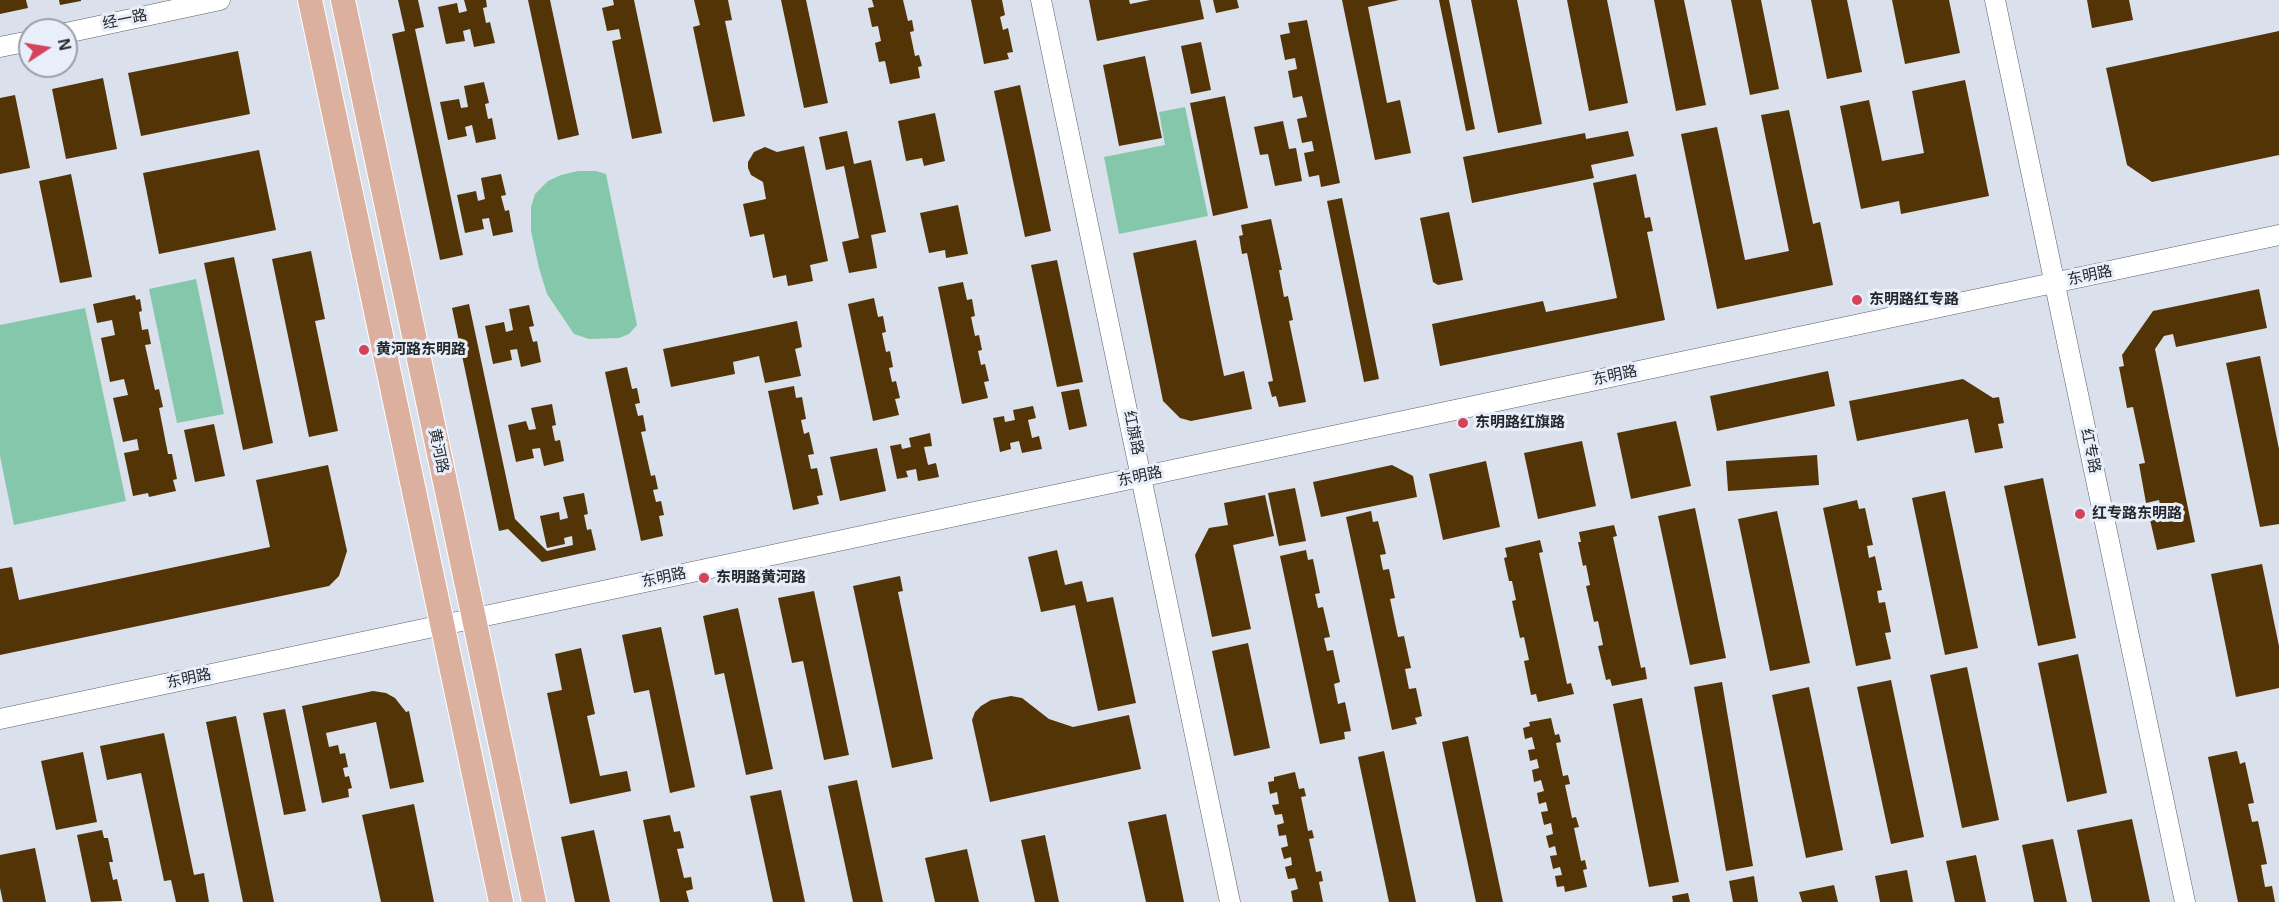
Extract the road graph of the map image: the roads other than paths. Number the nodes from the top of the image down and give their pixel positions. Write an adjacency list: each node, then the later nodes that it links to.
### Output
1 (220, 0): 6 (street, 经一路)
2 (310, 0): 13 (main road)
3 (343, 0): 12 (main road, 黄河路)
4 (1041, 0): 11 (street, 红旗路)
5 (1995, 0): 10 (street, 红专路)
6 (78, 30)
7 (18, 43): 8 (street)
8 (0, 47)
9 (2279, 235): 10 (street, 东明路)
10 (2055, 283): 11 (street, 东明路); 18 (street, 红专路)
11 (1142, 477): 12 (street, 东明路); 17 (street, 红旗路)
12 (474, 619): 13 (street, 东明路); 16 (main road, 黄河路)
13 (442, 625): 14 (street, 东明路); 15 (main road)
14 (0, 719)
15 (501, 902)
16 (534, 902)
17 (1230, 902)
18 (2185, 902)

